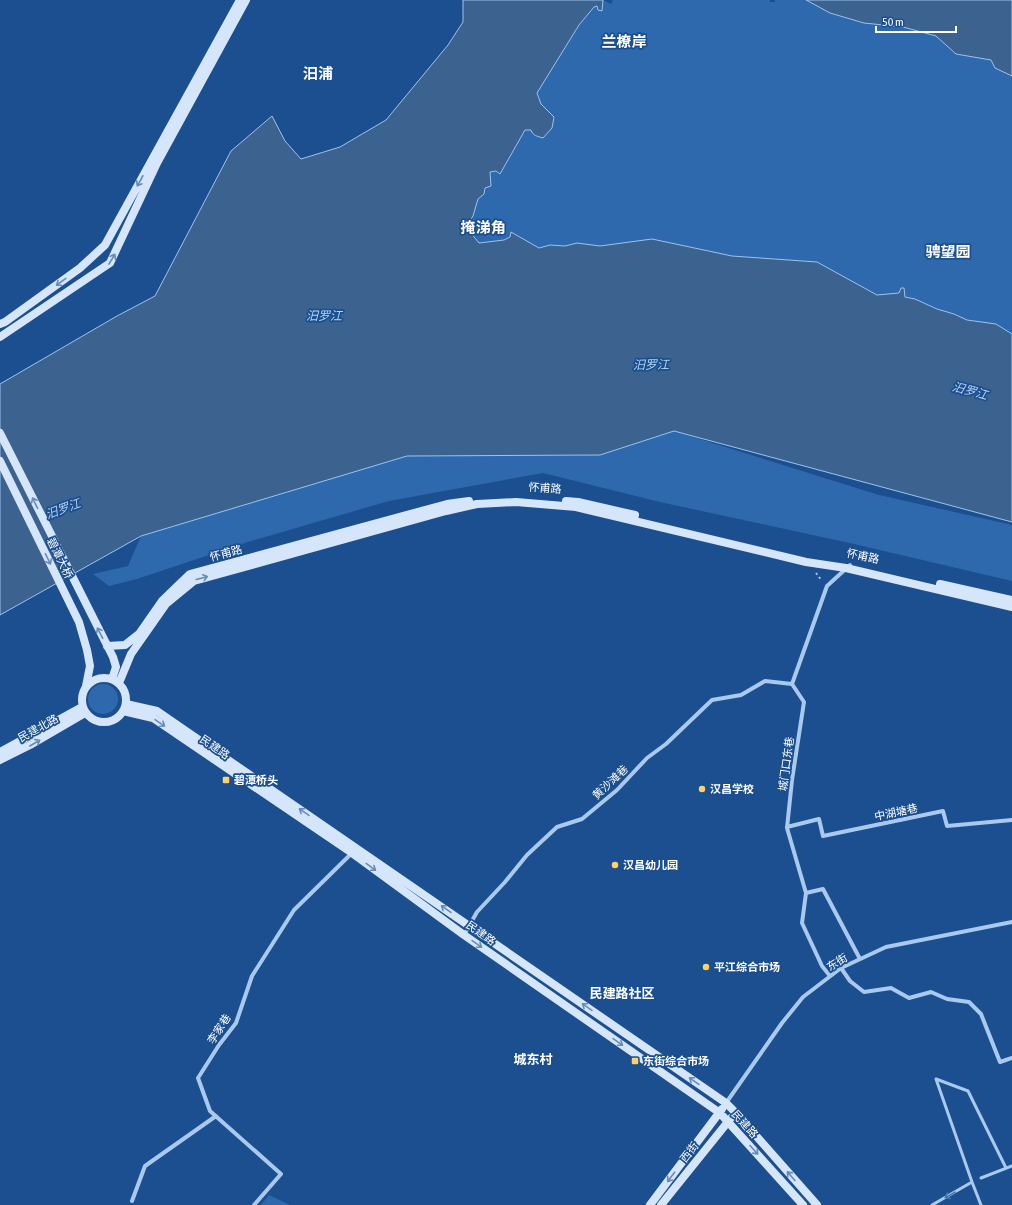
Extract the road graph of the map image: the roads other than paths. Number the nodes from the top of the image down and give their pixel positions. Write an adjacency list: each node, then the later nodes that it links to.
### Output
1 (240, 0): 3 (main road, one-way to 3)
2 (246, 0): 4 (main road, one-way to 2)
3 (0, 324)
4 (0, 337)
5 (0, 433): 10 (main road, one-way to 5)
6 (0, 461): 13 (main road, 碧潭大桥, one-way to 13)
7 (848, 567): 8 (main road, 怀甫路); 9 (main road); 10 (main road, 怀甫路); 11 (main road, one-way to 7); 12 (street)
8 (1012, 600)
9 (1012, 606)
10 (106, 646): 11 (main road)
11 (115, 681): 13 (main road); 14 (main road)
12 (792, 684): 19 (street, 城门口东巷); 23 (street, 黄沙滩巷)
13 (86, 686): 15 (main road)
14 (125, 707): 15 (main road); 20 (main road, 民建路, one-way to 20); 23 (main road, one-way to 14)
15 (84, 710): 16 (main road); 17 (main road, 民建北路, one-way to 15)
16 (0, 752)
17 (0, 760)
18 (1012, 820): 19 (street, 中湖塘巷)
19 (787, 827): 21 (street, 城门口东巷)
20 (352, 853): 24 (main road, 民建路, one-way to 24); 32 (street, 李家巷)
21 (806, 893): 25 (street); 27 (street, 城门口东巷)
22 (1012, 922): 25 (street, 东街)
23 (469, 925): 24 (street, 黄沙滩巷); 29 (main road, one-way to 23)
24 (464, 935): 30 (main road, 民建路, one-way to 30)
25 (860, 959): 26 (street, 东街)
26 (841, 968): 27 (street, 东街); 28 (street)
27 (830, 976): 29 (street, 东街)
28 (1012, 1058)
29 (726, 1104): 30 (main road, 西街); 31 (main road)
30 (720, 1113): 33 (main road, 民建路); 40 (main road, 西街, one-way to 40)
31 (736, 1113): 33 (main road, 西街); 43 (main road, one-way to 31)
32 (216, 1116): 38 (street); 39 (street, 李家巷)
33 (728, 1121): 41 (main road, 西街); 42 (main road, 民建路, one-way to 42)
34 (1012, 1166): 35 (lane)
35 (1006, 1168): 36 (lane); 37 (lane)
36 (981, 1178)
37 (972, 1182): 44 (lane, one-way to 44); 45 (lane)
38 (132, 1201)
39 (254, 1205)
40 (650, 1205)
41 (661, 1205)
42 (802, 1205)
43 (817, 1205)
44 (932, 1205)
45 (981, 1205)

